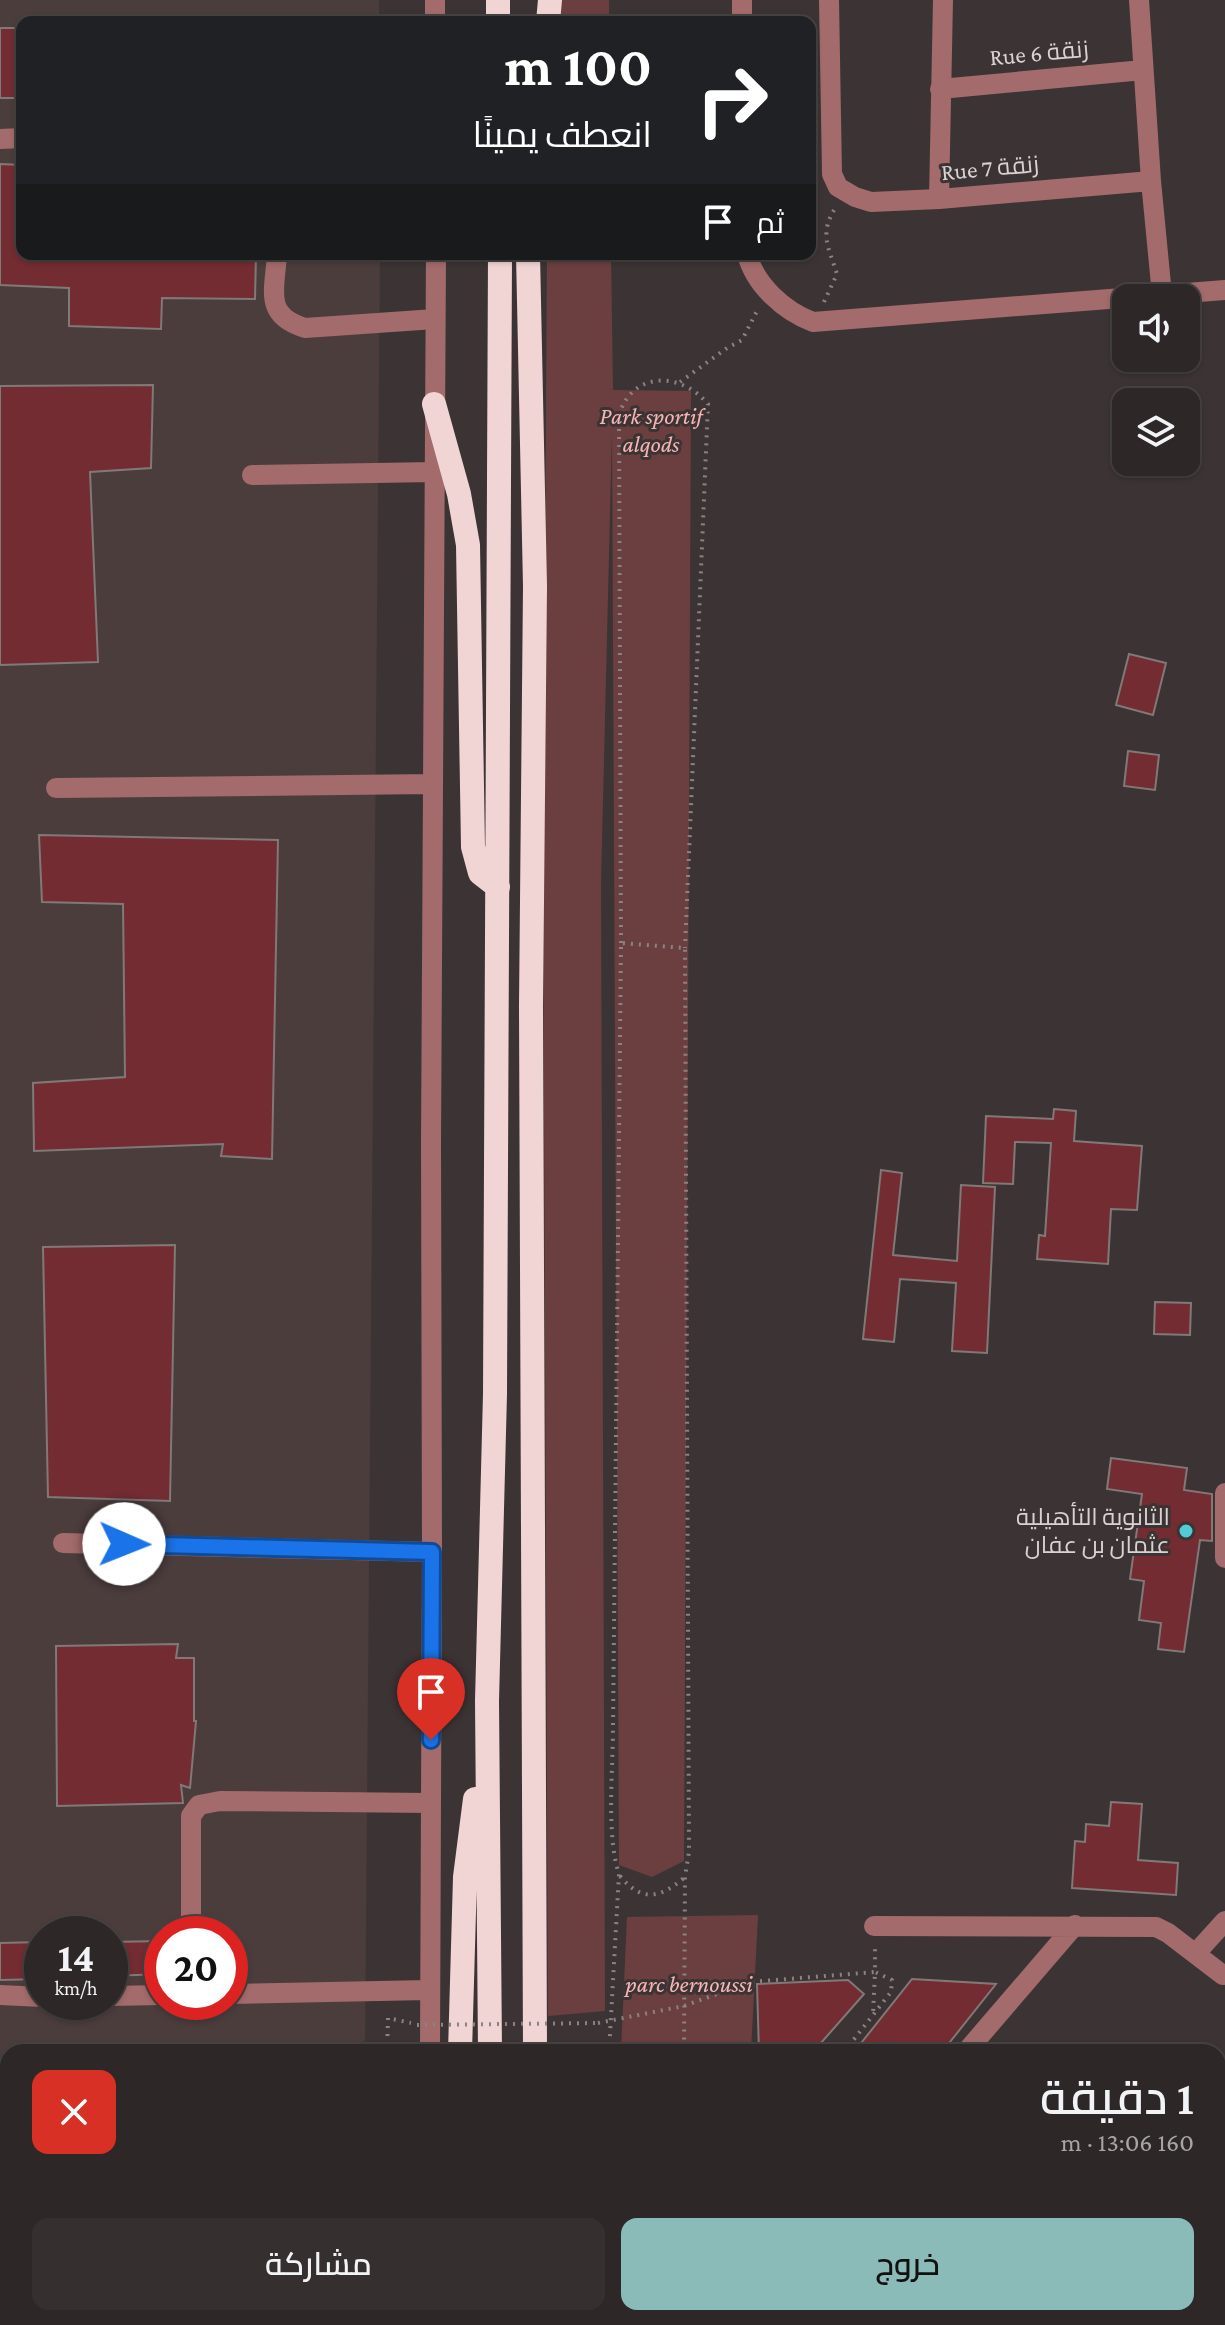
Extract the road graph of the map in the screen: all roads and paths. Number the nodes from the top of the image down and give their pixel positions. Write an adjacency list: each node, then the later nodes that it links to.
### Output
1 (829, 0): 7 (street)
2 (943, 0): 5 (street)
3 (1139, 0): 4 (street)
4 (1143, 70): 5 (street, Rue 6 زنقة); 6 (street)
5 (940, 89): 8 (street)
6 (1151, 181): 8 (street, Rue 7 زنقة); 14 (street)
7 (842, 189): 8 (street, Rue 7 زنقة); 20 (path)
8 (939, 199)
9 (277, 260): 19 (street)
10 (436, 260): 19 (street)
11 (500, 260): 27 (highway)
12 (528, 260): 56 (highway)
13 (748, 260): 15 (street)
14 (1161, 284)
15 (767, 289): 20 (street); 21 (path)
16 (1225, 290): 17 (street)
17 (1200, 292)
18 (1112, 299): 20 (street)
19 (435, 319): 22 (street)
20 (813, 322)
21 (680, 382): 28 (path); 29 (path)
22 (434, 404): 23 (street); 27 (highway)
23 (434, 472): 24 (street); 25 (street)
24 (252, 475)
25 (433, 784): 26 (street); 32 (street)
26 (56, 788)
27 (498, 887): 34 (highway)
28 (621, 943): 29 (path); 36 (path)
29 (685, 948): 37 (path)
30 (1225, 1493): 33 (street)
31 (63, 1543): 32 (street)
32 (432, 1552): 35 (street)
33 (1225, 1558)
34 (487, 1701): 54 (highway); 55 (highway)
35 (430, 1803): 38 (street); 45 (street)
36 (619, 1874): 37 (path); 51 (path)
37 (685, 1877): 49 (path)
38 (191, 1916)
39 (1225, 1921): 42 (street)
40 (1075, 1925): 41 (street); 42 (street); 60 (street)
41 (874, 1926): 43 (path)
42 (1196, 1953): 44 (street)
43 (875, 1972): 49 (path); 50 (path); 50 (path)
44 (1223, 1975)
45 (428, 1990): 46 (street); 53 (street)
46 (248, 1994)
47 (0, 1995): 48 (street)
48 (24, 1996)
49 (684, 2006): 51 (path); 58 (path)
50 (873, 2014): 59 (path)
51 (610, 2019): 52 (path, bridge); 57 (path)
52 (387, 2044)
53 (430, 2044)
54 (460, 2044)
55 (490, 2044)
56 (535, 2044)
57 (609, 2044)
58 (684, 2044)
59 (850, 2044)
60 (973, 2044)

